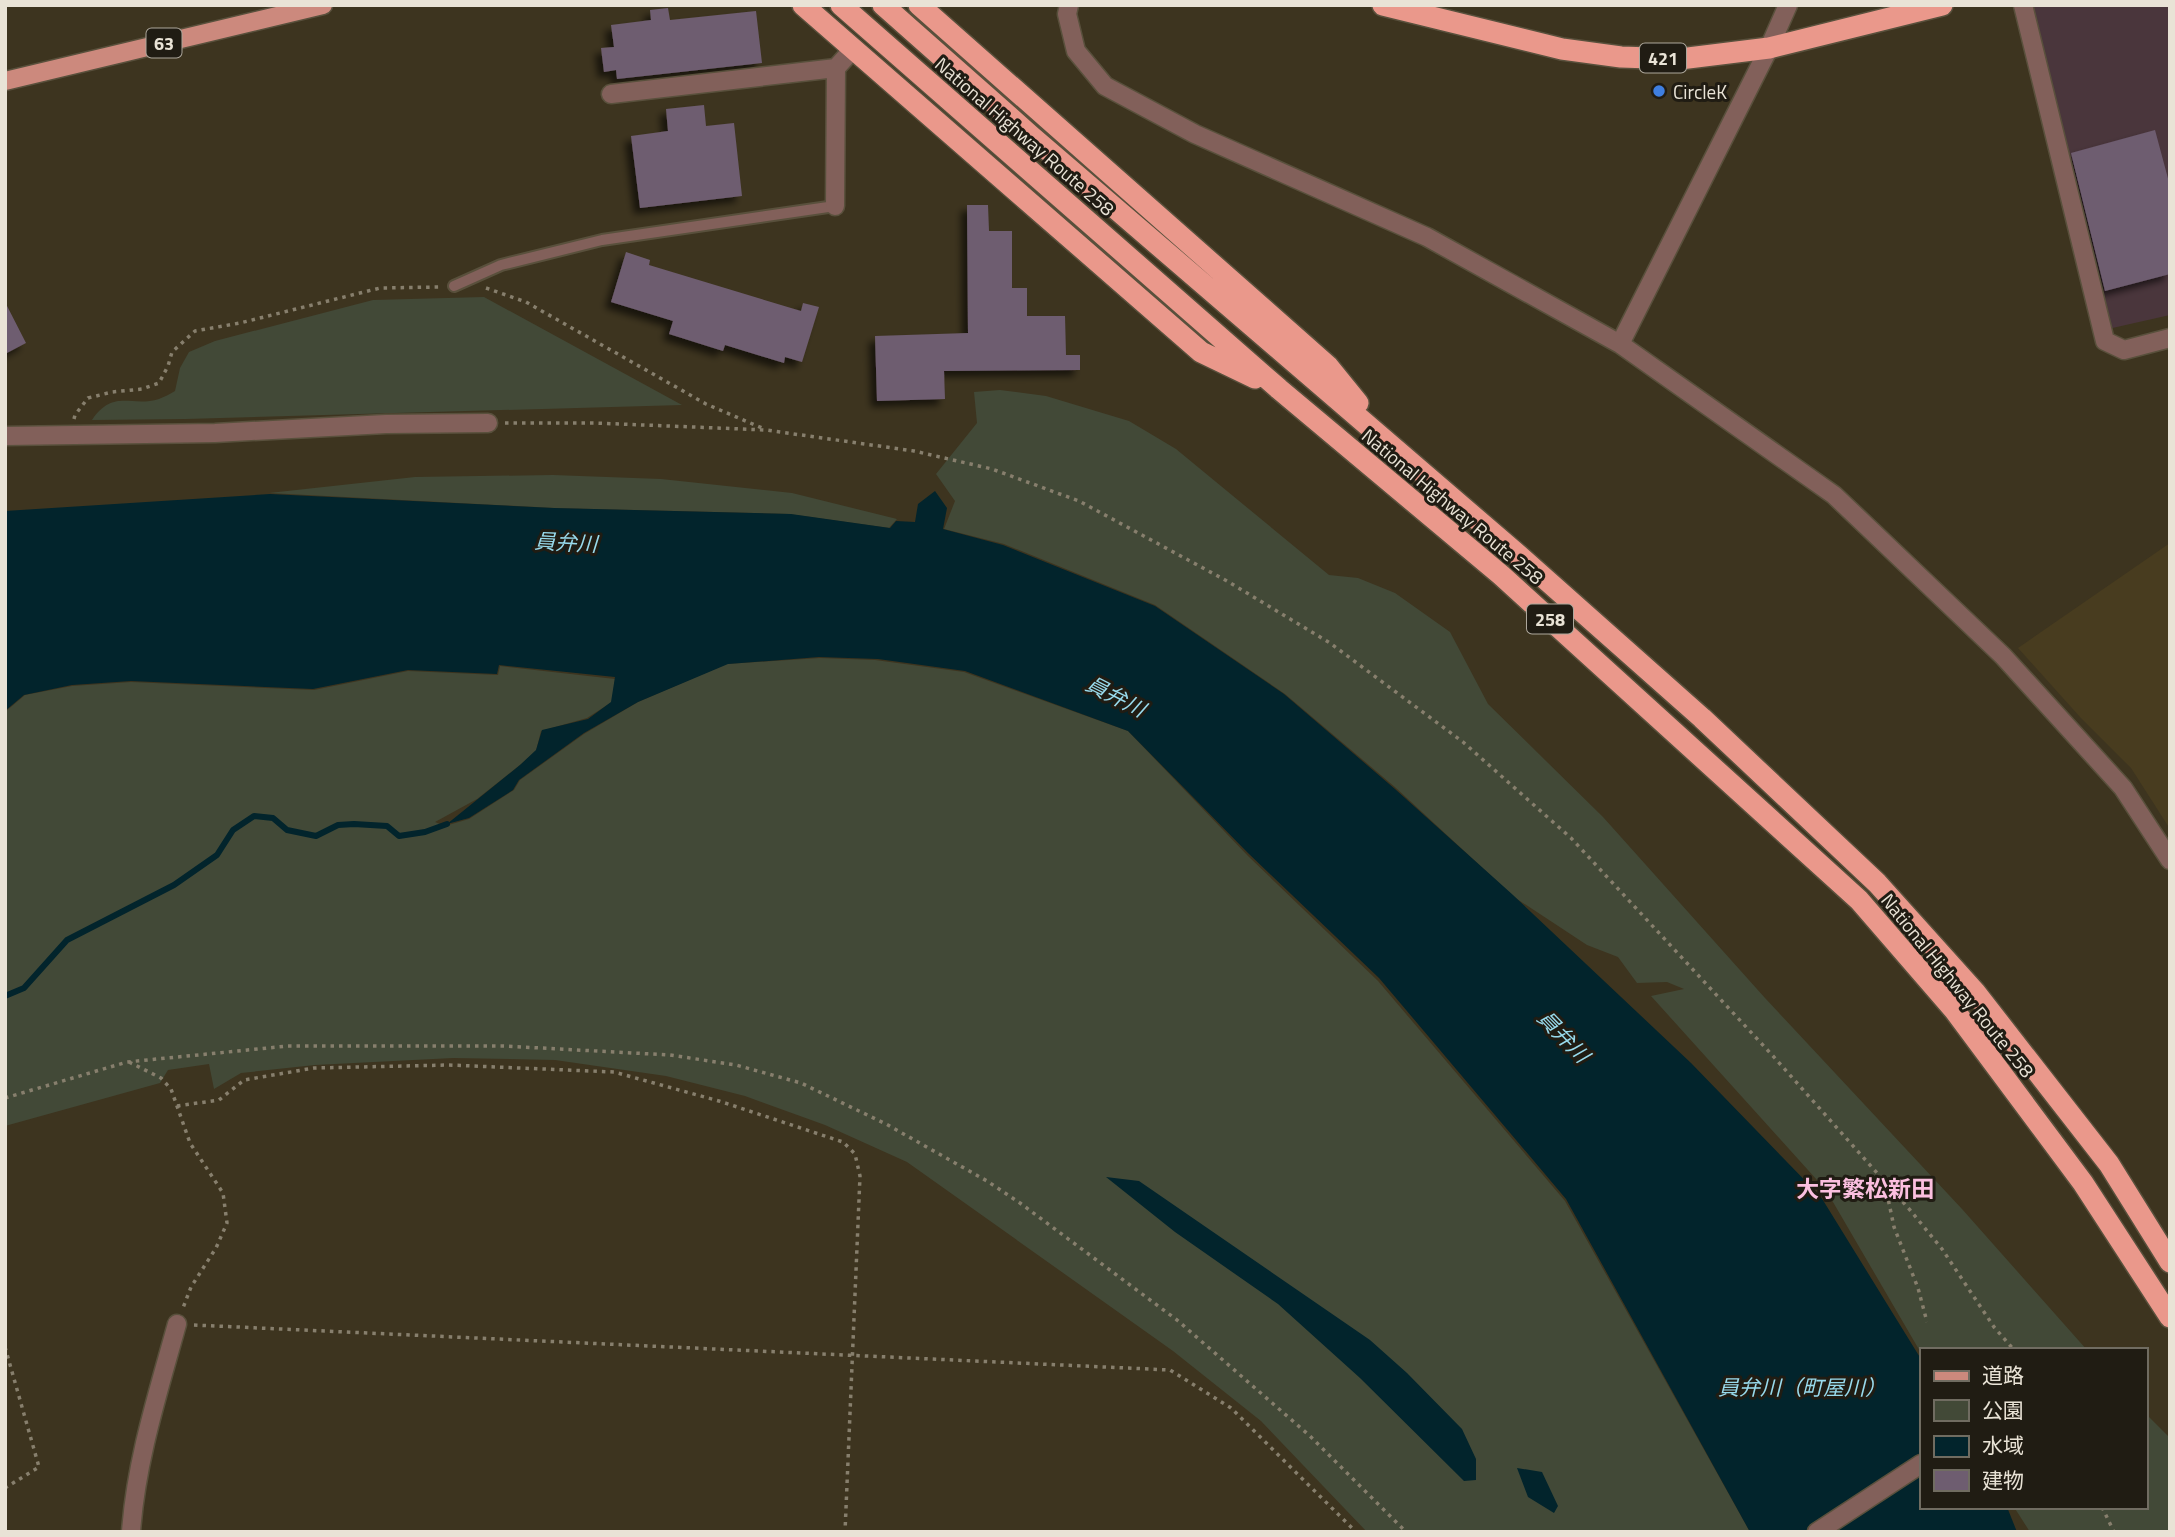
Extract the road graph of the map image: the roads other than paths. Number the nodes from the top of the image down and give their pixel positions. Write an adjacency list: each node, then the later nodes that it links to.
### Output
1 (323, 5): 14 (main road, 63)
2 (803, 5): 11 (highway)
3 (841, 5): 20 (highway, National Highway Route 258 / 258)
4 (883, 5): 23 (highway, National Highway Route 258 / 258)
5 (919, 5): 23 (highway)
6 (1069, 5): 19 (street)
7 (1383, 5): 12 (highway, 421)
8 (1788, 5): 12 (street)
9 (1942, 5): 12 (highway, 421)
10 (2023, 5): 18 (street)
11 (854, 48): 13 (street); 20 (highway)
12 (1769, 48): 19 (street)
13 (836, 68): 15 (street); 16 (street)
14 (5, 80)
15 (611, 94)
16 (835, 205): 17 (lane)
17 (454, 286)
18 (2170, 338)
19 (1620, 344): 24 (street)
20 (1279, 389): 26 (highway, National Highway Route 258 / 258)
21 (488, 424): 22 (street)
22 (5, 436)
23 (1391, 445): 25 (highway, National Highway Route 258 / 258)
24 (2170, 860)
25 (2170, 1262)
26 (2170, 1317)
27 (177, 1324): 29 (street)
28 (1920, 1465): 30 (street)
29 (131, 1532)
30 (1817, 1532)

